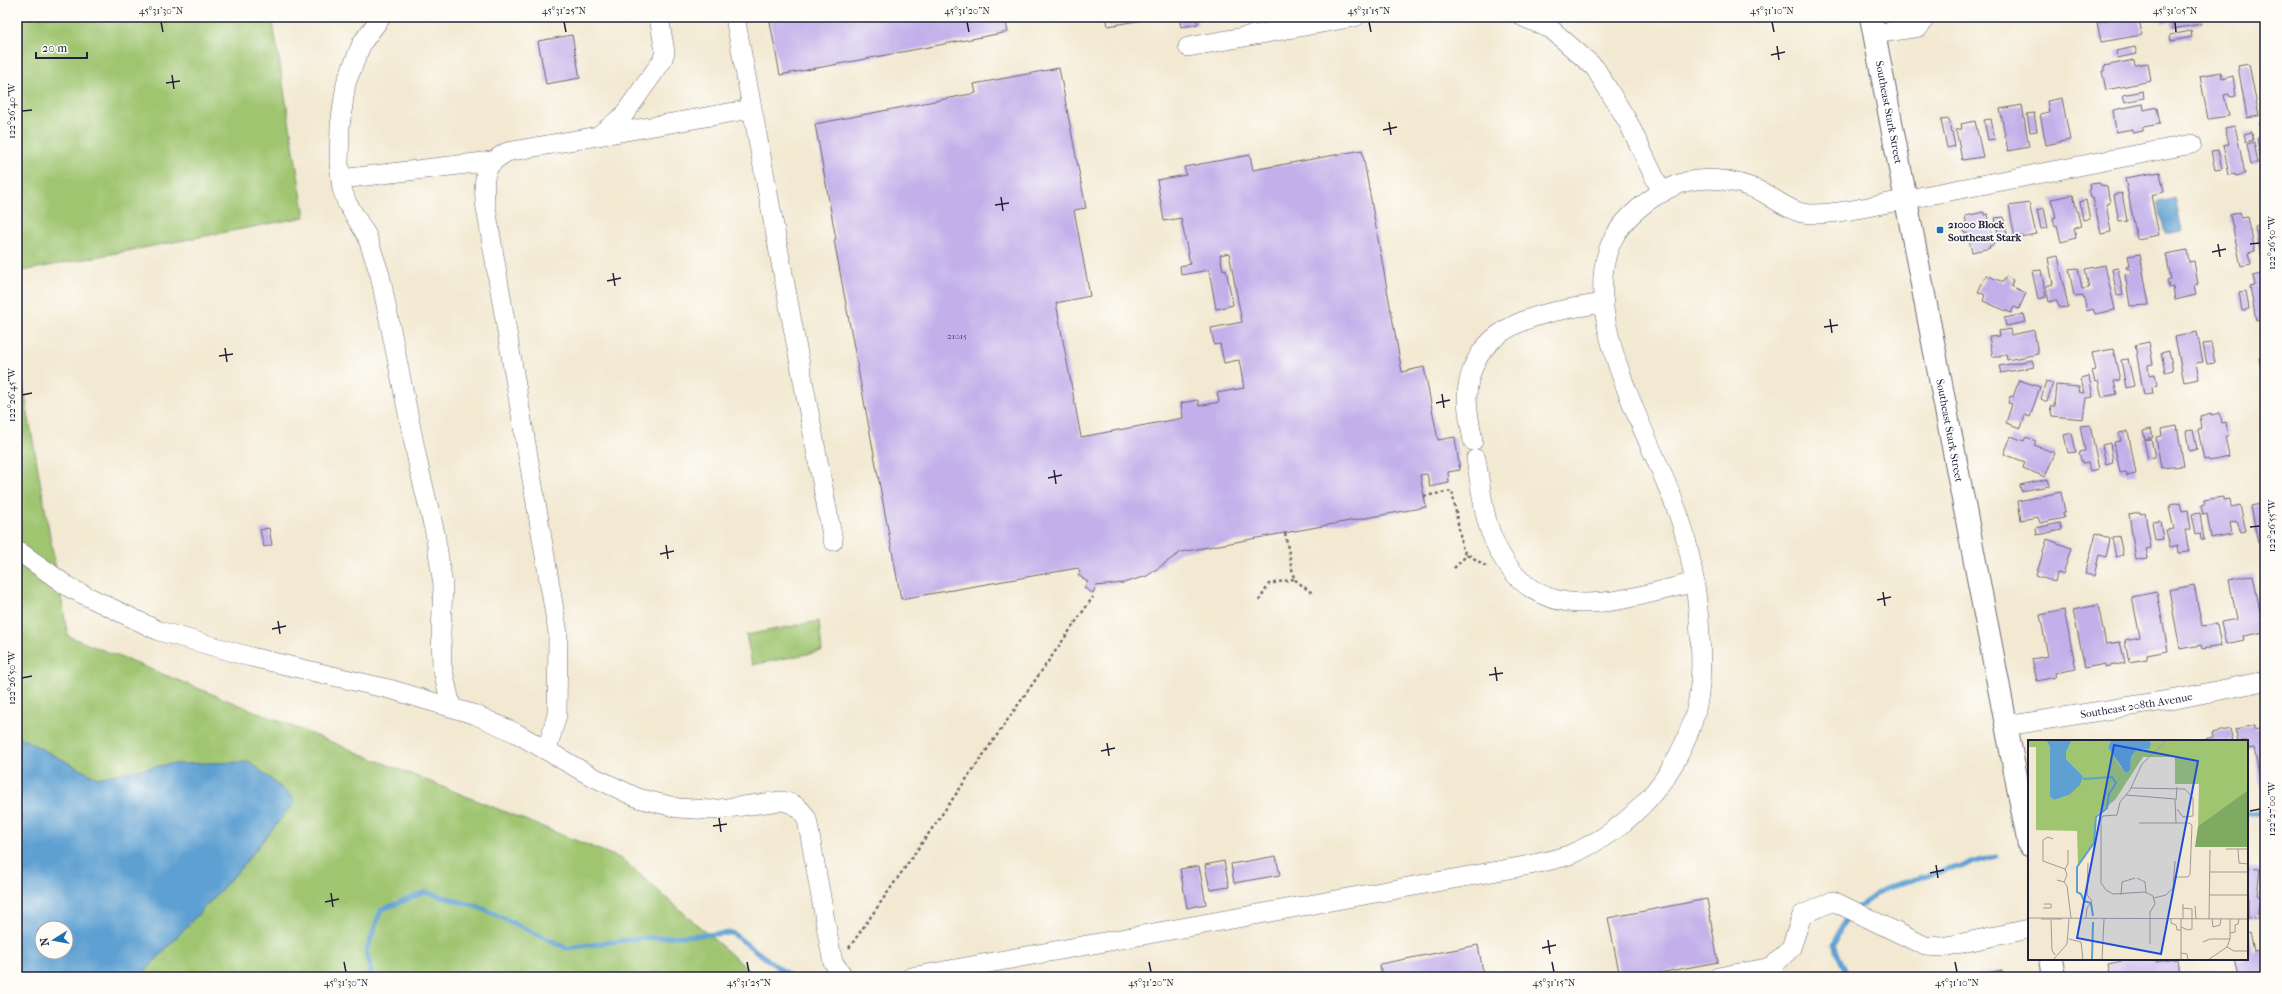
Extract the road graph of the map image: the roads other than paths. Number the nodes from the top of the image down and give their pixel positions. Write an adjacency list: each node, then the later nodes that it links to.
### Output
1 (381, 17): 13 (street)
2 (659, 17): 10 (street)
3 (735, 17): 9 (street)
4 (1355, 17): 8 (street)
5 (1523, 17): 14 (street)
6 (1926, 17): 7 (street)
7 (1873, 26): 15 (main road, Southeast Stark Street)
8 (1188, 47)
9 (751, 109): 10 (street); 17 (street)
10 (595, 138): 12 (street)
11 (2192, 144): 15 (street)
12 (492, 161): 13 (street); 23 (street)
13 (341, 179): 21 (street)
14 (1662, 193): 15 (street); 16 (street)
15 (1906, 199): 22 (main road, Southeast Stark Street)
16 (1604, 302): 19 (street); 19 (street)
17 (833, 541)
18 (17, 550): 21 (street)
19 (1695, 582): 28 (street)
20 (2265, 681): 22 (street, Southeast 208th Avenue)
21 (451, 706): 23 (street)
22 (2006, 726): 24 (main road, Southeast Stark Street)
23 (547, 749): 27 (street)
24 (2028, 840)
25 (2028, 929): 29 (street)
26 (2051, 960): 30 (main road)
27 (844, 977)
28 (911, 977)
29 (1718, 977)
30 (2054, 977)

